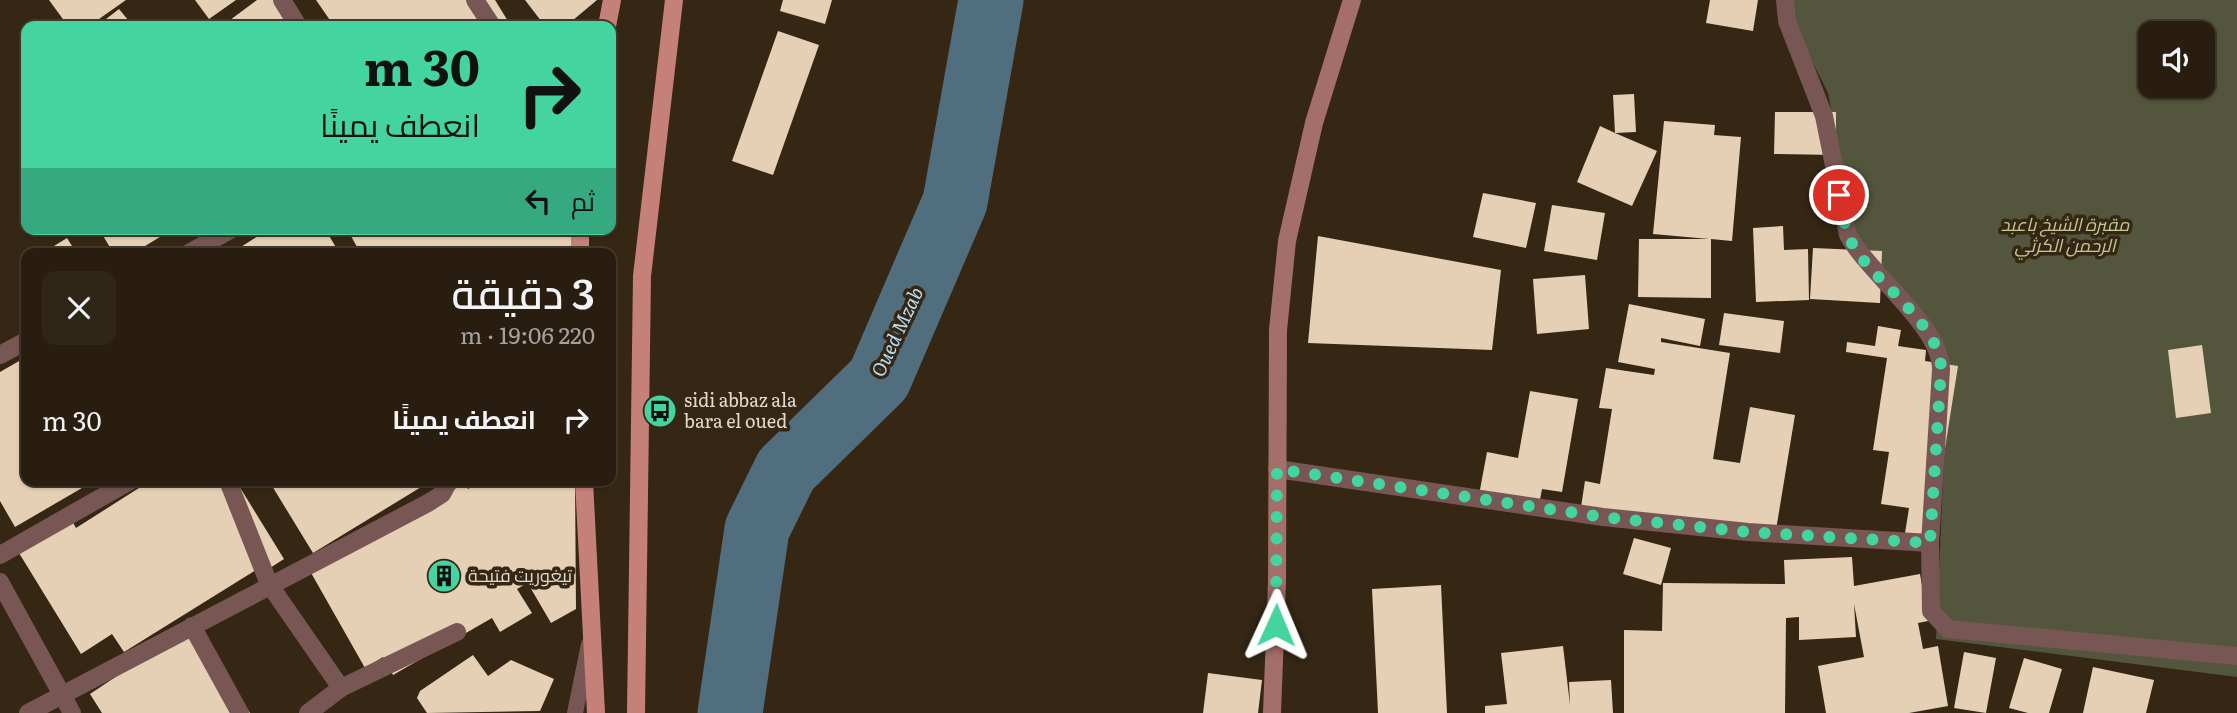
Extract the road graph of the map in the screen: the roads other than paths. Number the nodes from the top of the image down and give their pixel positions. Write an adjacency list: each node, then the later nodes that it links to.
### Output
1 (282, 0): 7 (street)
2 (475, 0): 8 (street)
3 (612, 0): 9 (main road)
4 (674, 0): 35 (main road)
5 (1352, 0): 14 (main road)
6 (1785, 0): 19 (street)
7 (295, 21)
8 (489, 21)
9 (608, 21)
10 (221, 235): 11 (street)
11 (198, 248)
12 (21, 344): 13 (street)
13 (0, 355)
14 (1277, 469): 19 (street); 36 (main road)
15 (121, 486): 20 (street)
16 (230, 486): 22 (street)
17 (446, 486): 22 (street)
18 (584, 486): 25 (main road)
19 (1930, 543): 26 (street)
20 (0, 555)
21 (0, 582): 28 (street)
22 (270, 584): 23 (street); 27 (street)
23 (192, 626): 28 (street); 31 (street)
24 (457, 632): 27 (street)
25 (591, 635): 33 (lane); 34 (main road)
26 (2237, 656)
27 (341, 688): 32 (street)
28 (60, 696): 29 (street); 30 (street)
29 (28, 713)
30 (72, 713)
31 (240, 713)
32 (308, 713)
33 (575, 713)
34 (596, 713)
35 (636, 713)
36 (1272, 713)

